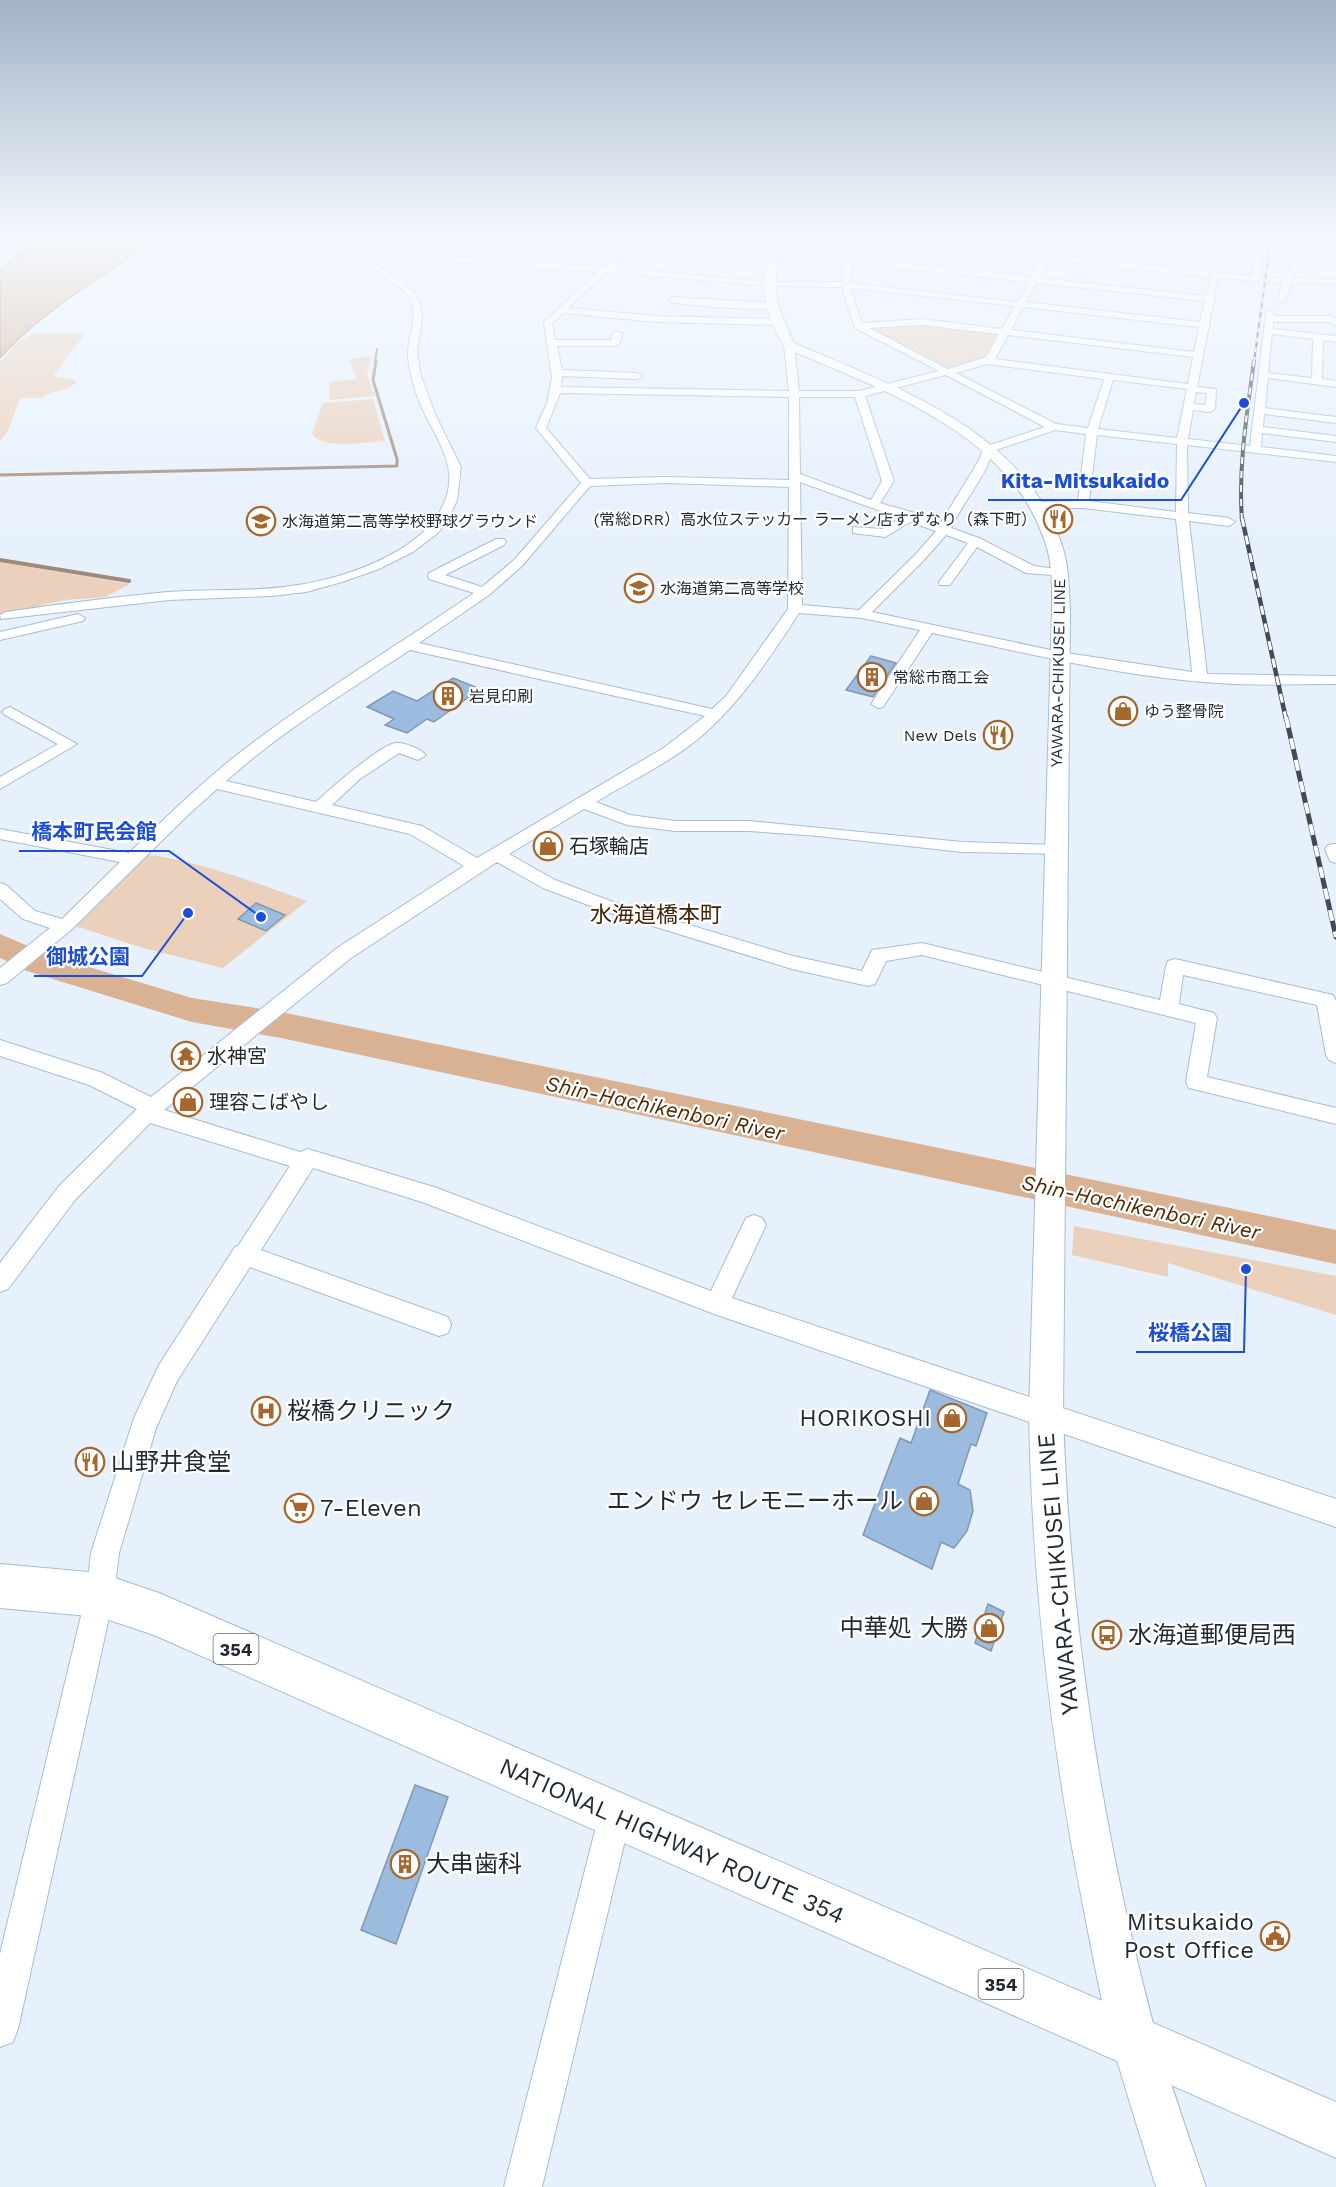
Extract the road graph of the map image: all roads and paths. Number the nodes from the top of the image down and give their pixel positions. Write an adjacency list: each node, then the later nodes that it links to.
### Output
1 (414, 338): 53 (street)
2 (550, 338): 11 (street)
3 (616, 338): 11 (street)
4 (786, 338): 12 (main road)
5 (882, 338): 15 (street)
6 (1001, 338): 14 (street)
7 (1056, 338): 13 (street)
8 (1203, 338): 13 (street)
9 (1267, 338): 17 (street)
10 (1317, 338): 20 (street)
11 (551, 343): 16 (street)
12 (789, 345): 22 (main road, YAWARA-CHIKUSEI LINE); 25 (street)
13 (1200, 355): 23 (street)
14 (987, 361): 15 (street); 19 (street)
15 (948, 372): 22 (street); 30 (street)
16 (556, 373): 18 (street); 24 (street)
17 (1263, 375): 20 (street); 28 (street)
18 (637, 376)
19 (1109, 377): 23 (street); 32 (street)
20 (1317, 381): 21 (street)
21 (1336, 384)
22 (883, 388): 26 (street); 36 (main road, YAWARA-CHIKUSEI LINE)
23 (1192, 388): 27 (street); 27 (street)
24 (558, 390): 25 (street); 39 (street)
25 (794, 393): 26 (street); 38 (street)
26 (859, 394): 40 (street)
27 (1189, 407): 34 (street)
28 (1260, 410): 29 (street); 31 (street)
29 (1336, 420)
30 (1054, 427): 32 (street); 36 (street)
31 (1257, 429): 33 (street); 35 (street)
32 (1092, 431): 34 (street); 41 (street)
33 (1336, 438)
34 (1182, 440): 35 (street); 44 (street)
35 (1255, 448): 37 (street)
36 (988, 449): 42 (main road, YAWARA-CHIKUSEI LINE); 46 (street)
37 (1336, 459)
38 (794, 480): 39 (street); 40 (street); 54 (street)
39 (587, 483): 52 (street)
40 (874, 504): 43 (street)
41 (1083, 504): 42 (street); 44 (street)
42 (1037, 506): 50 (main road, YAWARA-CHIKUSEI LINE)
43 (910, 516): 46 (street); 47 (street)
44 (1182, 516): 45 (street); 61 (street)
45 (1229, 522)
46 (944, 529): 48 (street); 55 (street)
47 (857, 530)
48 (975, 541): 50 (street); 51 (street)
49 (500, 542): 52 (street)
50 (1059, 573): 60 (main road, YAWARA-CHIKUSEI LINE)
51 (945, 582)
52 (484, 592): 59 (street)
53 (213, 596): 56 (street); 58 (street)
54 (795, 609): 55 (street); 65 (street)
55 (862, 614): 57 (street)
56 (6, 616)
57 (929, 628): 60 (street); 63 (street)
58 (0, 636)
59 (408, 645): 65 (street); 68 (street)
60 (1060, 656): 61 (street); 73 (main road, YAWARA-CHIKUSEI LINE)
61 (1200, 677): 62 (street)
62 (1336, 680)
63 (878, 704)
64 (10, 712): 67 (street)
65 (716, 714): 69 (street)
66 (418, 755): 70 (street)
67 (0, 783)
68 (214, 783): 70 (street); 76 (street)
69 (583, 803): 73 (street); 74 (street)
70 (319, 808): 77 (street)
71 (0, 834): 76 (street)
72 (1336, 849): 75 (street)
73 (1056, 850): 81 (main road, YAWARA-CHIKUSEI LINE)
74 (495, 854): 77 (street); 81 (street)
75 (1336, 857)
76 (132, 859): 79 (street)
77 (477, 866): 85 (street)
78 (0, 890): 79 (street)
79 (63, 928): 80 (street)
80 (0, 978)
81 (1053, 980): 82 (street); 93 (main road, YAWARA-CHIKUSEI LINE)
82 (1169, 1007): 83 (street); 86 (street)
83 (1336, 1055)
84 (4, 1056): 85 (street)
85 (149, 1110): 87 (street); 90 (street)
86 (1336, 1116)
87 (305, 1162): 89 (street); 91 (street)
88 (754, 1225): 91 (street)
89 (243, 1254): 92 (street); 96 (street)
90 (0, 1281)
91 (717, 1304): 93 (street)
92 (439, 1324)
93 (1046, 1414): 94 (street); 99 (main road, YAWARA-CHIKUSEI LINE)
94 (1336, 1513)
95 (0, 1586): 96 (highway, NATIONAL HIGHWAY ROUTE 354 / 354)
96 (100, 1595): 97 (highway, NATIONAL HIGHWAY ROUTE 354 / 354); 98 (street)
97 (615, 1815): 99 (highway, NATIONAL HIGHWAY ROUTE 354 / 354); 101 (street)
98 (0, 2029)
99 (1136, 2043): 100 (highway, NATIONAL HIGHWAY ROUTE 354 / 354); 102 (main road, YAWARA-CHIKUSEI LINE)
100 (1336, 2130)
101 (523, 2187)
102 (1181, 2187)

